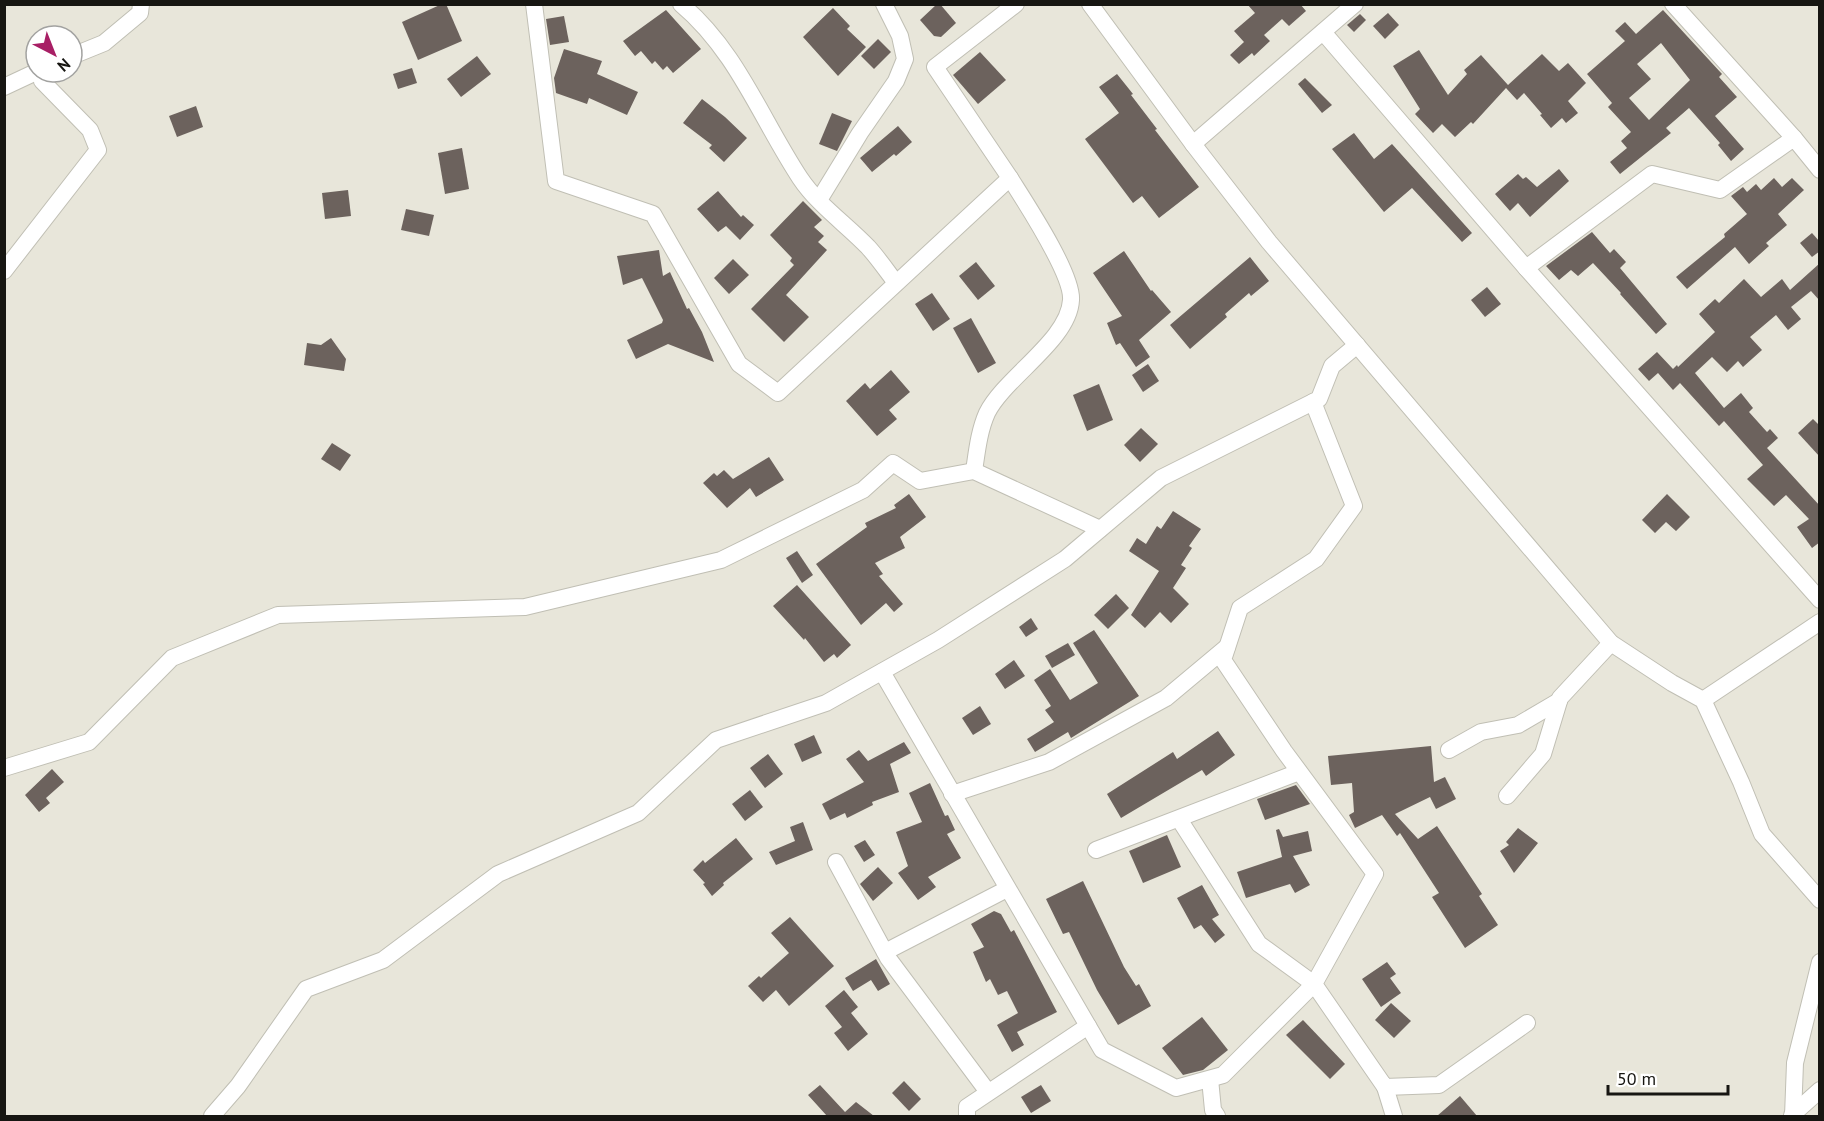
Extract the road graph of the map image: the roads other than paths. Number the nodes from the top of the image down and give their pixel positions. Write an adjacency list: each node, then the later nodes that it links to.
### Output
1 (141, 4): 10 (street)
2 (534, 4): 21 (street)
3 (681, 4): 18 (street)
4 (884, 4): 18 (street)
5 (1016, 4): 17 (street)
6 (1089, 4): 15 (street)
7 (1355, 4): 9 (street)
8 (1673, 4): 14 (street)
9 (1323, 32): 15 (street); 19 (street)
10 (84, 51)
11 (24, 78): 13 (street)
12 (45, 84): 20 (street)
13 (4, 87)
14 (1794, 138): 16 (street); 19 (street)
15 (1193, 144): 22 (street)
16 (1820, 170)
17 (1010, 178): 21 (street); 24 (street)
18 (819, 200): 21 (street)
19 (1526, 268): 26 (street)
20 (4, 271)
21 (897, 283)
22 (1357, 345): 23 (street); 28 (street)
23 (1313, 402): 25 (street); 29 (street)
24 (974, 471): 25 (street); 34 (street)
25 (1100, 529): 30 (street)
26 (1820, 600)
27 (1820, 622): 31 (street)
28 (1611, 642): 31 (street); 32 (street)
29 (1227, 647): 35 (street); 36 (street)
30 (882, 672): 36 (street); 52 (street)
31 (1703, 700): 42 (street)
32 (1559, 701): 33 (street); 37 (street)
33 (1449, 750)
34 (4, 768)
35 (1299, 772): 38 (street); 45 (street)
36 (952, 794): 41 (street)
37 (1507, 796)
38 (1179, 819): 39 (street); 45 (street)
39 (1096, 850)
40 (836, 862): 43 (street)
41 (1007, 889): 43 (street); 47 (street)
42 (1820, 900)
43 (885, 952): 51 (street)
44 (1820, 962): 56 (street)
45 (1314, 984): 48 (street); 49 (street)
46 (1527, 1023): 49 (street)
47 (1088, 1026): 48 (street); 51 (street)
48 (1210, 1079): 54 (street)
49 (1385, 1087): 55 (street)
50 (1820, 1090): 56 (street)
51 (988, 1092): 53 (street)
52 (212, 1116)
53 (967, 1116)
54 (1217, 1116)
55 (1394, 1116)
56 (1792, 1116)

